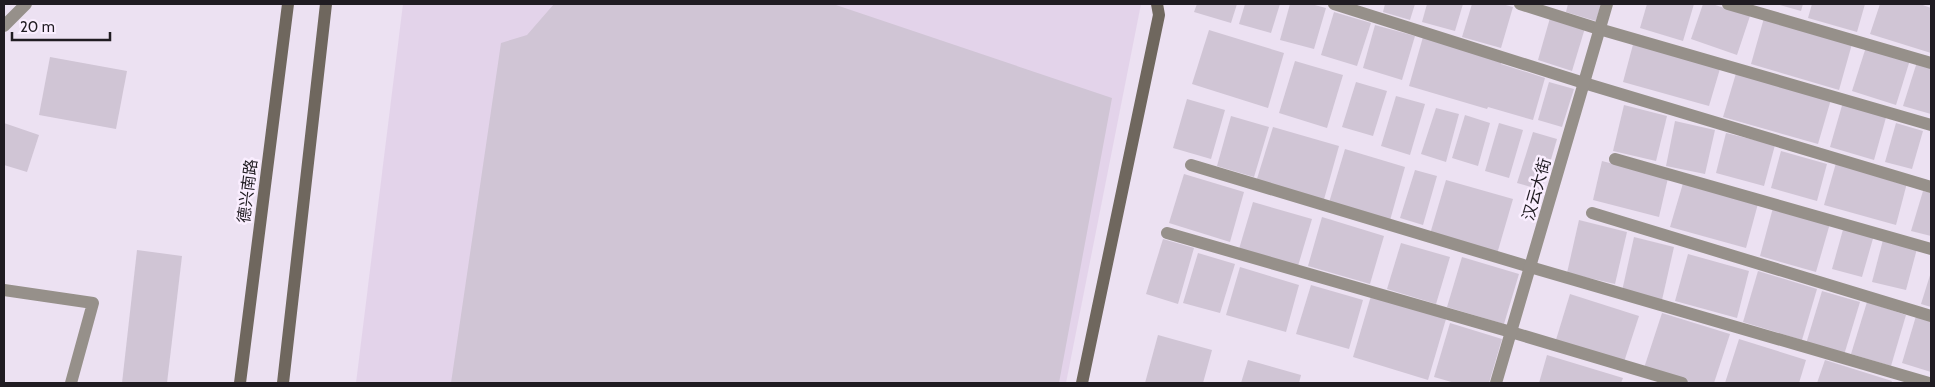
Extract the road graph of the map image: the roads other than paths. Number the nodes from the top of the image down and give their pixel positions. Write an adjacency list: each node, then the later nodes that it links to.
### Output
1 (26, 4): 9 (street)
2 (288, 4): 25 (main road, 德兴南路)
3 (326, 4): 26 (main road)
4 (1157, 4): 27 (main road)
5 (1334, 4): 12 (street)
6 (1520, 4): 10 (street)
7 (1607, 4): 10 (street, 汉云大街)
8 (1728, 4): 11 (street)
9 (4, 26)
10 (1599, 29): 12 (street, 汉云大街); 13 (street)
11 (1931, 63)
12 (1584, 83): 16 (street); 20 (street, 汉云大街)
13 (1931, 125)
14 (1615, 159): 19 (street)
15 (1191, 164): 20 (street)
16 (1931, 187)
17 (1592, 213): 22 (street)
18 (1167, 233): 23 (street)
19 (1931, 249)
20 (1530, 267): 23 (street, 汉云大街); 30 (street)
21 (4, 290): 24 (street)
22 (1931, 316)
23 (1511, 332): 28 (street, 汉云大街); 29 (street)
24 (71, 383)
25 (240, 383)
26 (283, 383)
27 (1082, 383)
28 (1496, 383)
29 (1682, 383)
30 (1929, 383)

